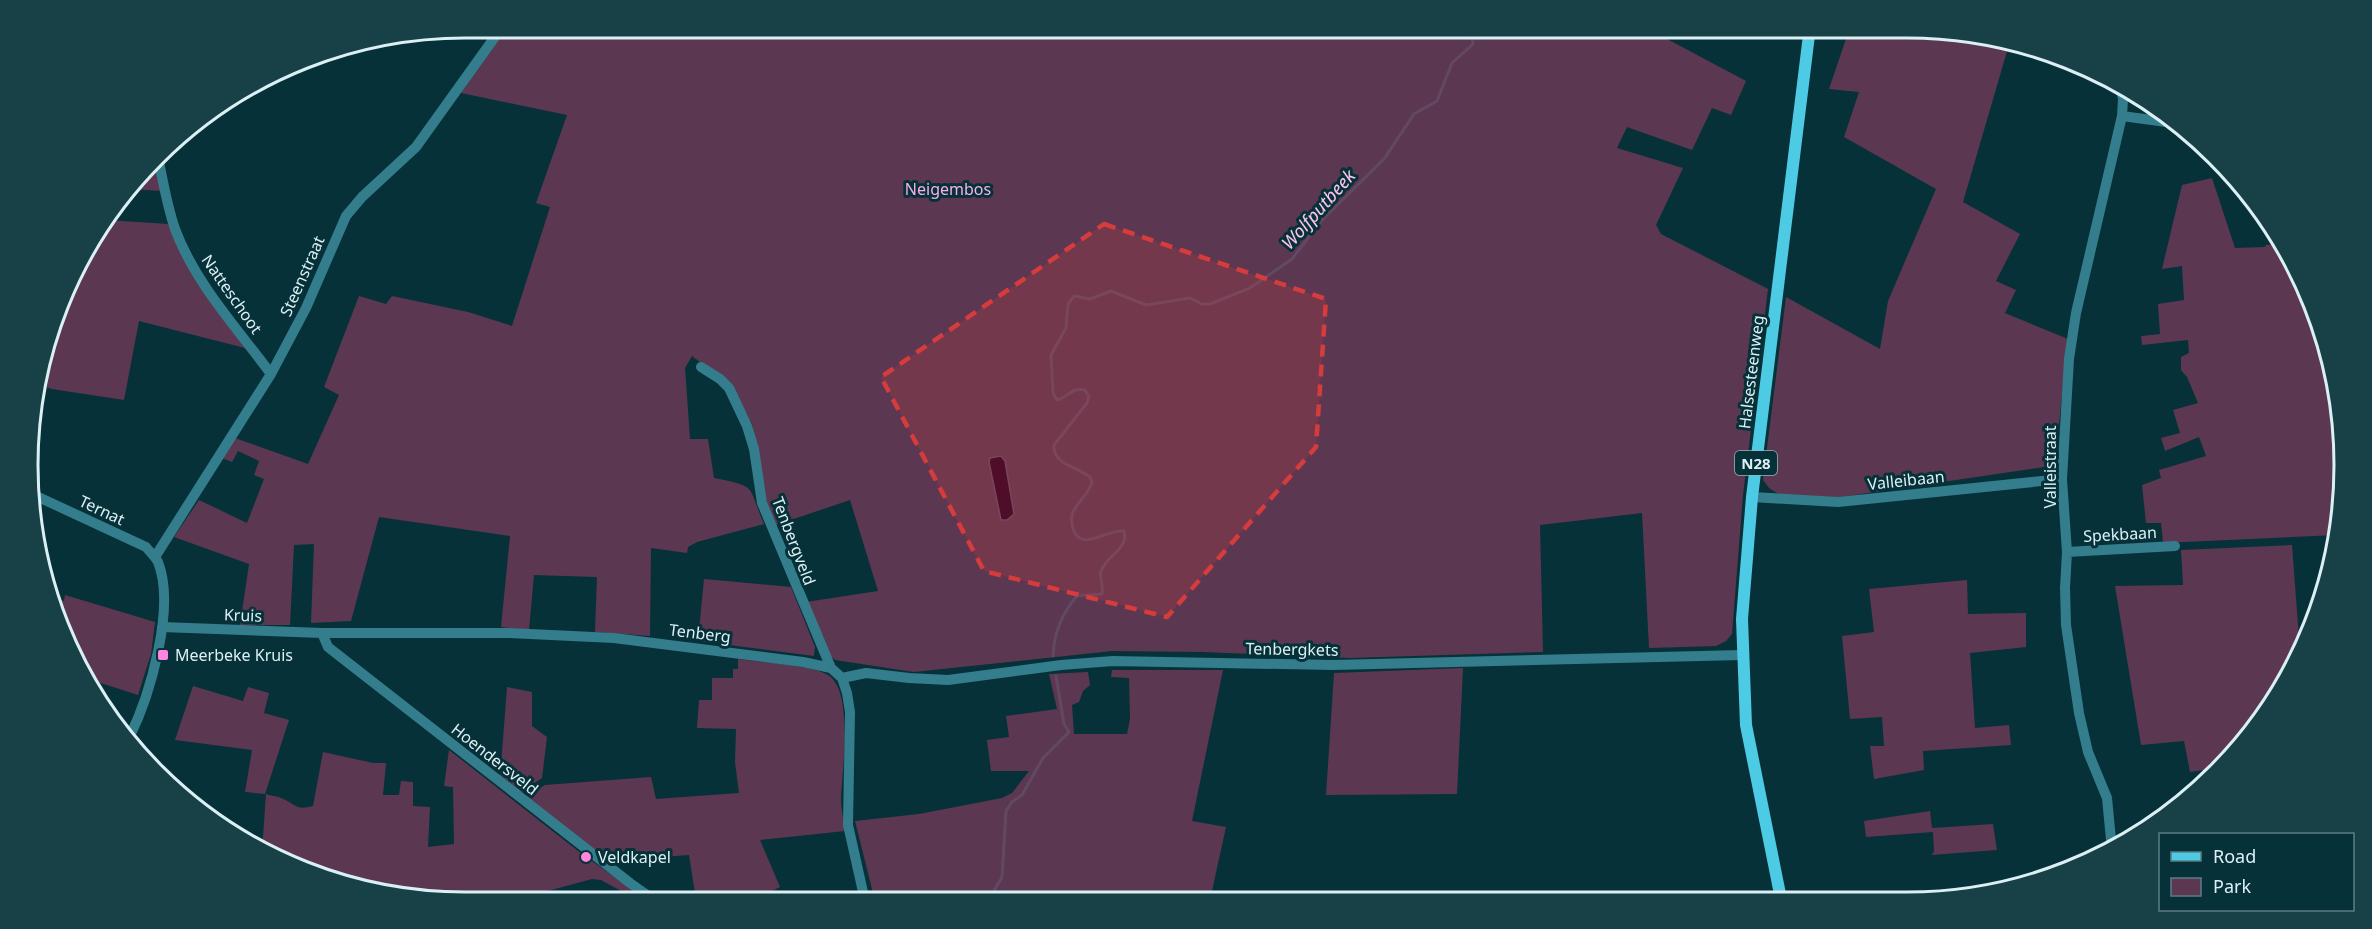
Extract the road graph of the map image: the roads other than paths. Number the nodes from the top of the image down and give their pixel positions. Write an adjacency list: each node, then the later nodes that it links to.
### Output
1 (494, 38): 8 (street, Steenstraat)
2 (1809, 38): 11 (main road, Halsesteenweg / N28)
3 (2122, 96): 4 (street, Valleistraat)
4 (2122, 116): 5 (street); 9 (street, Valleistraat)
5 (2161, 121)
6 (160, 166): 8 (street, Natteschoot)
7 (701, 367): 18 (street, Tenbergveld)
8 (271, 374): 14 (street, Steenstraat)
9 (2062, 479): 11 (street, Valleibaan); 13 (street, Valleistraat)
10 (39, 497): 14 (street, Ternat)
11 (1752, 497): 17 (main road, Halsesteenweg / N28)
12 (2175, 546): 13 (street, Spekbaan)
13 (2067, 552): 21 (street, Valleistraat)
14 (155, 557): 15 (street)
15 (162, 627): 16 (street, Kruis); 20 (street)
16 (322, 633): 18 (street, Tenberg); 22 (street, Hoendersveld)
17 (1742, 655): 19 (street, Tenbergkets); 24 (main road, Halsesteenweg / N28)
18 (831, 668): 19 (street)
19 (842, 678): 23 (street)
20 (132, 731)
21 (2111, 839)
22 (643, 892)
23 (863, 892)
24 (1780, 892)

